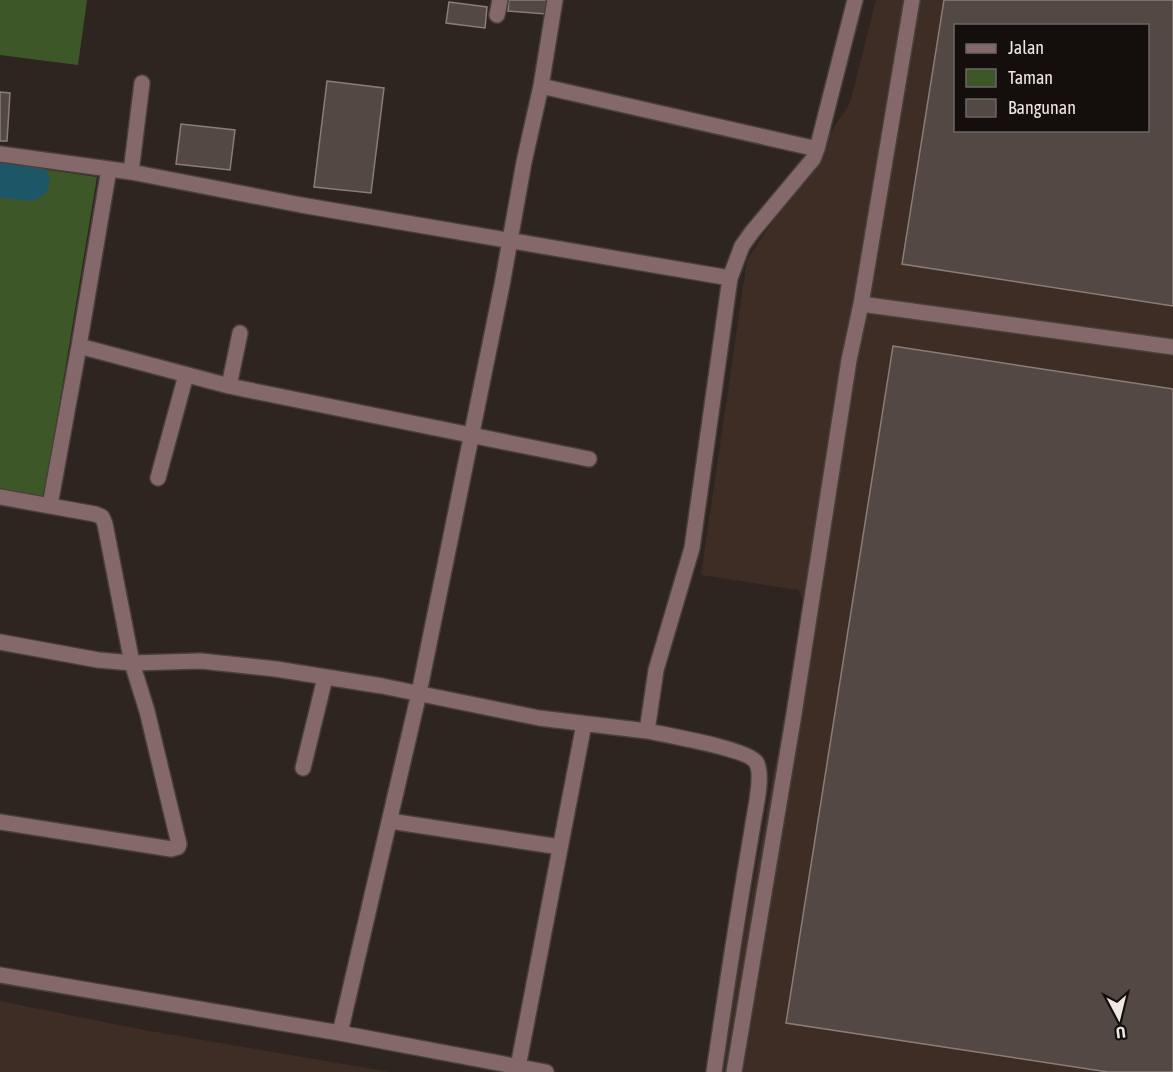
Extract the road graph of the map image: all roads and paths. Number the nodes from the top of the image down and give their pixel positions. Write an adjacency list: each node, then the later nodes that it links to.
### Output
1 (555, 0): 5 (street)
2 (855, 0): 6 (street)
3 (912, 0): 12 (street)
4 (142, 83): 9 (street)
5 (542, 86): 6 (street); 10 (street)
6 (817, 149): 11 (street)
7 (0, 154): 8 (street)
8 (109, 169): 9 (street); 14 (street)
9 (131, 172): 10 (street)
10 (508, 241): 11 (street); 18 (street)
11 (730, 278): 28 (street)
12 (861, 304): 15 (street); 34 (street)
13 (240, 333): 17 (street)
14 (80, 346): 16 (street); 22 (street)
15 (1173, 347)
16 (186, 375): 17 (street); 20 (street)
17 (229, 386): 18 (street)
18 (470, 436): 19 (street); 26 (street)
19 (589, 459)
20 (158, 478)
21 (0, 497): 22 (street)
22 (50, 505): 24 (street)
23 (0, 642): 24 (street)
24 (132, 663): 25 (street); 31 (street)
25 (325, 678): 26 (street); 29 (street)
26 (419, 693): 27 (street); 30 (street)
27 (584, 724): 28 (street); 32 (street)
28 (647, 731): 33 (street)
29 (303, 768)
30 (390, 821): 32 (street); 36 (street)
31 (0, 822)
32 (560, 847): 37 (street)
33 (735, 925): 34 (street); 39 (street)
34 (758, 928): 40 (street)
35 (0, 975): 36 (street)
36 (340, 1033): 37 (street)
37 (518, 1067): 38 (street)
38 (546, 1072)
39 (714, 1072)
40 (734, 1072)

